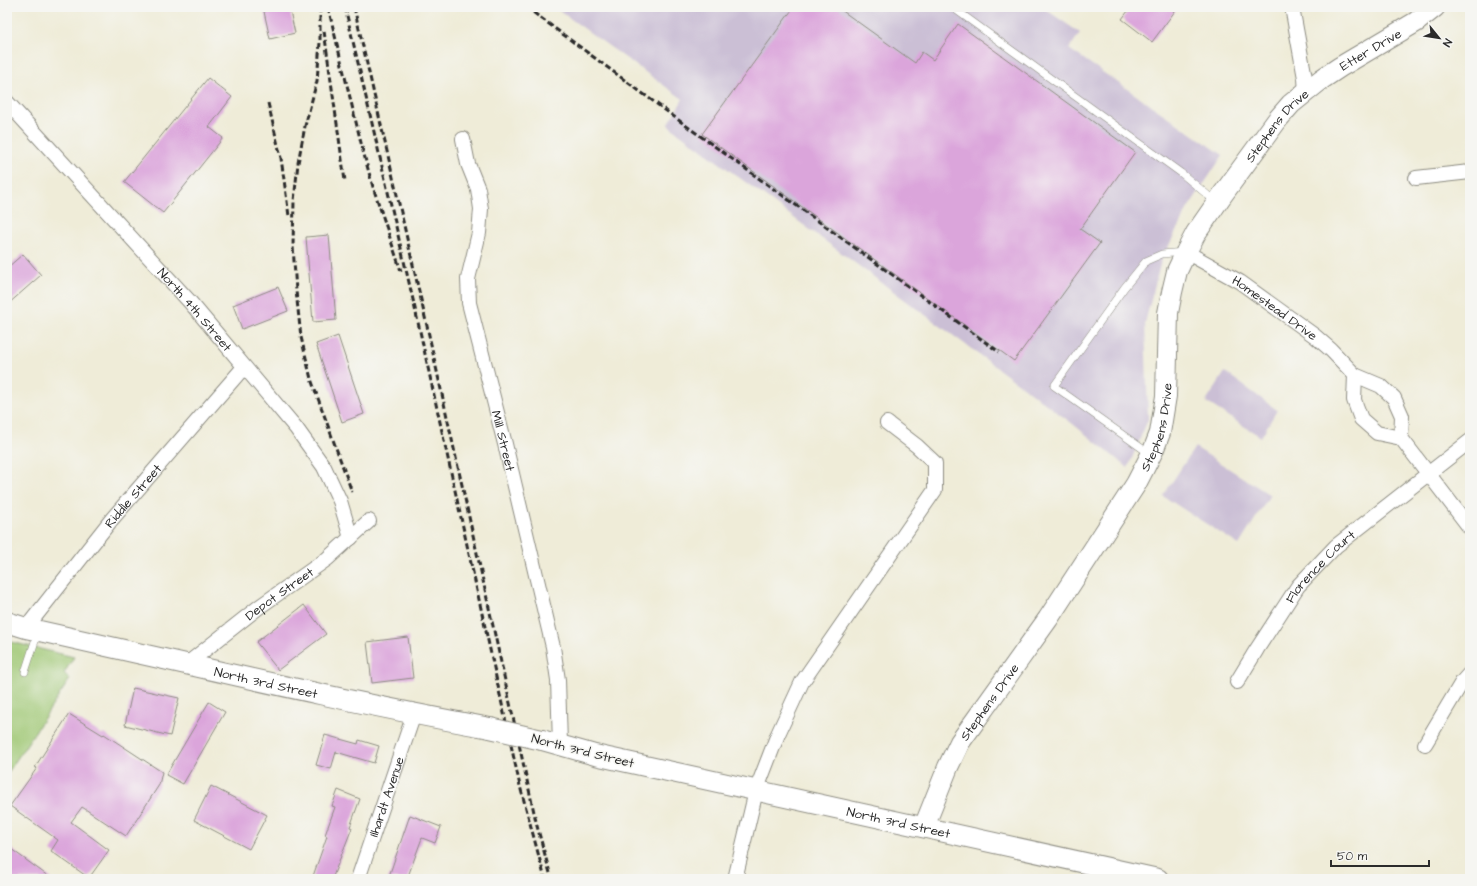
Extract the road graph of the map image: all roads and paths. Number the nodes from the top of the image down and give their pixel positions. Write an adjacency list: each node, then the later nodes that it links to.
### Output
1 (952, 7): 9 (lane)
2 (1292, 7): 4 (street, Stephens Drive)
3 (1435, 7): 4 (main road, Etter Drive)
4 (1306, 93): 9 (main road, Stephens Drive)
5 (7, 102): 11 (street, North 4th Street)
6 (463, 139): 28 (street, Mill Street)
7 (1470, 172): 8 (street)
8 (1416, 178)
9 (1217, 202): 10 (main road, Stephens Drive)
10 (1186, 252): 12 (street, Homestead Drive); 16 (main road, Stephens Drive); 16 (lane)
11 (244, 367): 20 (street, North 4th Street); 22 (street, Riddle Street)
12 (1355, 375): 14 (street, Homestead Drive); 14 (street)
13 (887, 423): 30 (street)
14 (1401, 438): 17 (street)
15 (1470, 441): 17 (street, Florence Court)
16 (1152, 455): 31 (main road, Stephens Drive)
17 (1428, 474): 19 (street); 26 (street, Florence Court)
18 (369, 521): 20 (street, Depot Street)
19 (1470, 528)
20 (352, 538): 23 (street, Depot Street)
21 (7, 622): 22 (main road, North 3rd Street)
22 (32, 629): 23 (main road, North 3rd Street); 24 (lane)
23 (187, 664): 27 (main road, North 3rd Street)
24 (25, 672)
25 (1470, 673): 29 (street)
26 (1238, 682)
27 (414, 714): 28 (main road, North 3rd Street, bridge); 32 (street, Ilhardt Avenue)
28 (551, 742): 30 (main road, North 3rd Street)
29 (1425, 744)
30 (756, 791): 31 (main road, North 3rd Street); 33 (street)
31 (924, 827): 34 (main road, North 3rd Street)
32 (358, 879)
33 (735, 879)
34 (1158, 879)

